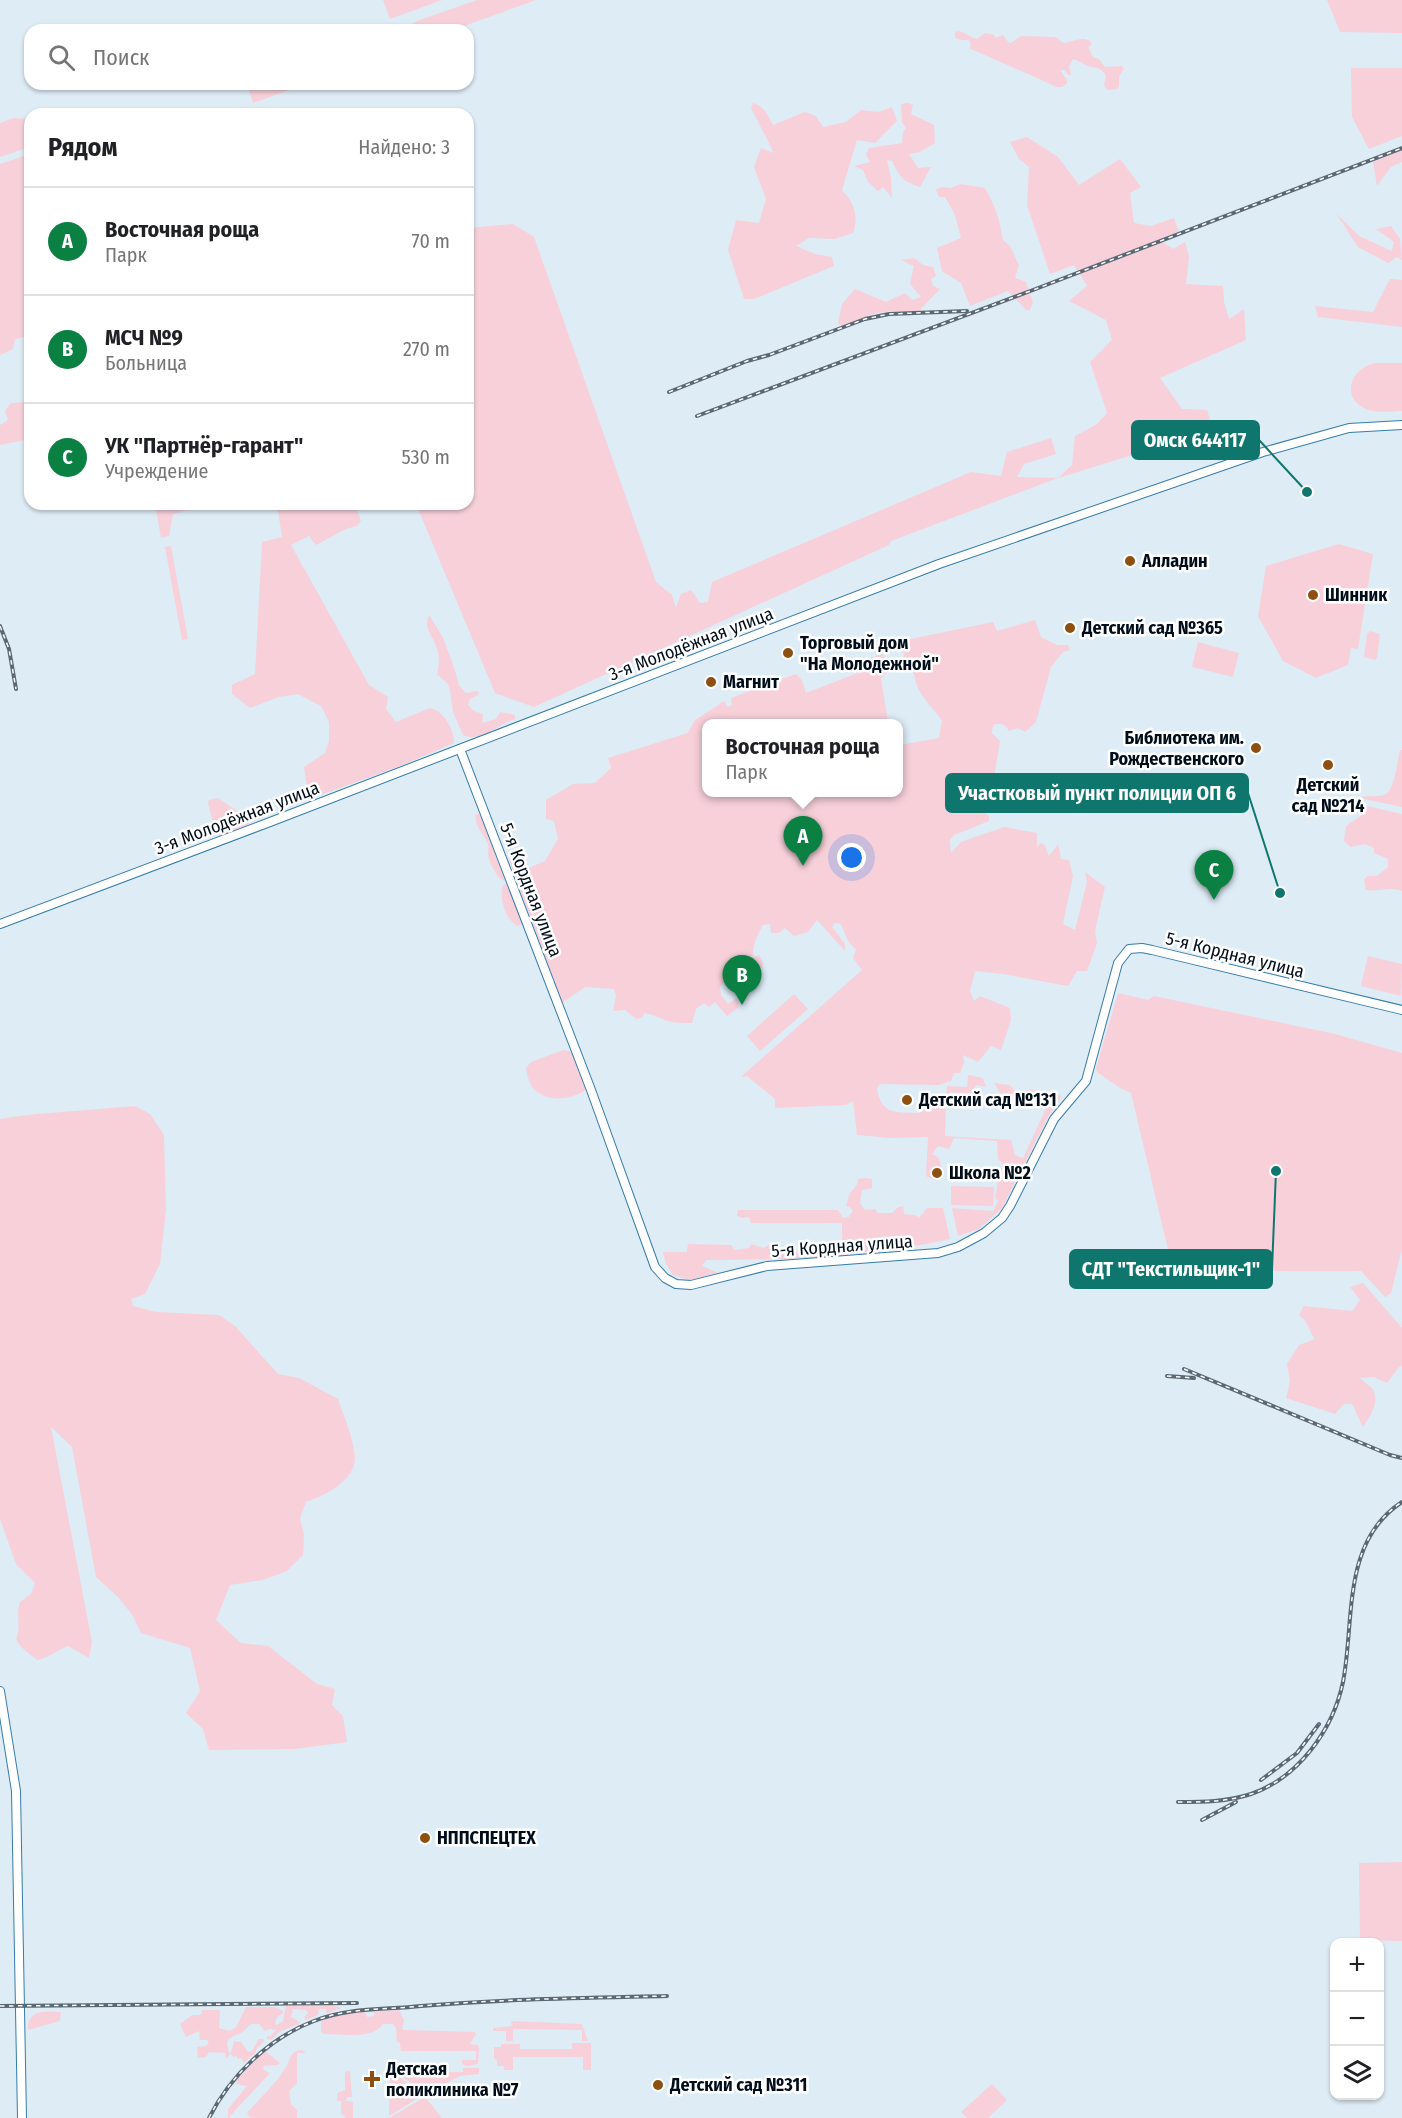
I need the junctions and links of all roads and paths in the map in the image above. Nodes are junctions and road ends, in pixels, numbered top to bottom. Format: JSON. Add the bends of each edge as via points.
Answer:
{"nodes":[{"id":1,"x":1402,"y":425,"type":"edge"},
{"id":2,"x":460,"y":749,"type":"junction"},
{"id":3,"x":0,"y":924,"type":"edge"},
{"id":4,"x":1402,"y":1010,"type":"edge"},
{"id":5,"x":0,"y":1691,"type":"edge"},
{"id":6,"x":22,"y":2118,"type":"edge"}],
"edges":[{"from":1,"to":2,"type":"main road","name":"3-я Молодёжная улица","via":[[1349,428],[1263,452],[929,568]]},
{"from":2,"to":3,"type":"main road","name":"3-я Молодёжная улица"},
{"from":2,"to":4,"type":"main road","name":"5-я Кордная улица","via":[[655,1267],[676,1284],[691,1285],[786,1263],[938,1252],[965,1243],[995,1225],[1010,1206],[1054,1119],[1086,1081],[1118,963],[1130,949],[1142,948]]},
{"from":5,"to":6,"type":"main road","via":[[16,1791]]}]}
